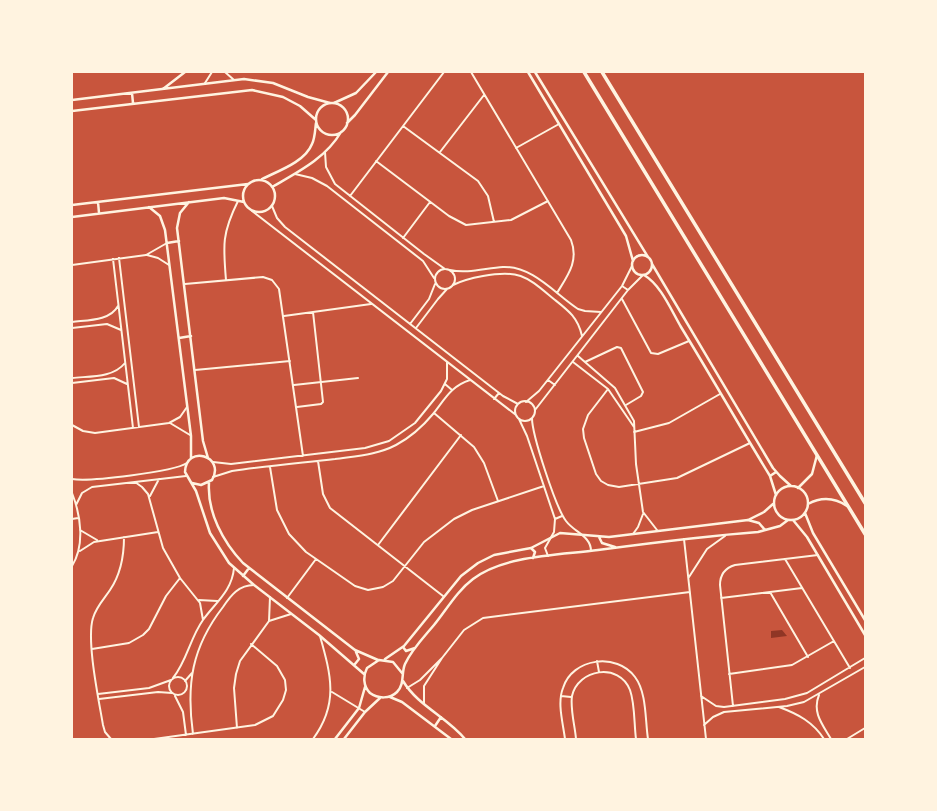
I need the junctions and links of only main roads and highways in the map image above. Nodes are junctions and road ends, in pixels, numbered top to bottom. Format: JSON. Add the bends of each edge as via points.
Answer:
{"nodes":[{"id":1,"x":584,"y":72,"type":"edge"},
{"id":2,"x":602,"y":72,"type":"edge"},
{"id":3,"x":865,"y":503,"type":"edge"},
{"id":4,"x":865,"y":534,"type":"edge"}],
"edges":[{"from":1,"to":4,"type":"highway"},
{"from":2,"to":3,"type":"highway"}]}
